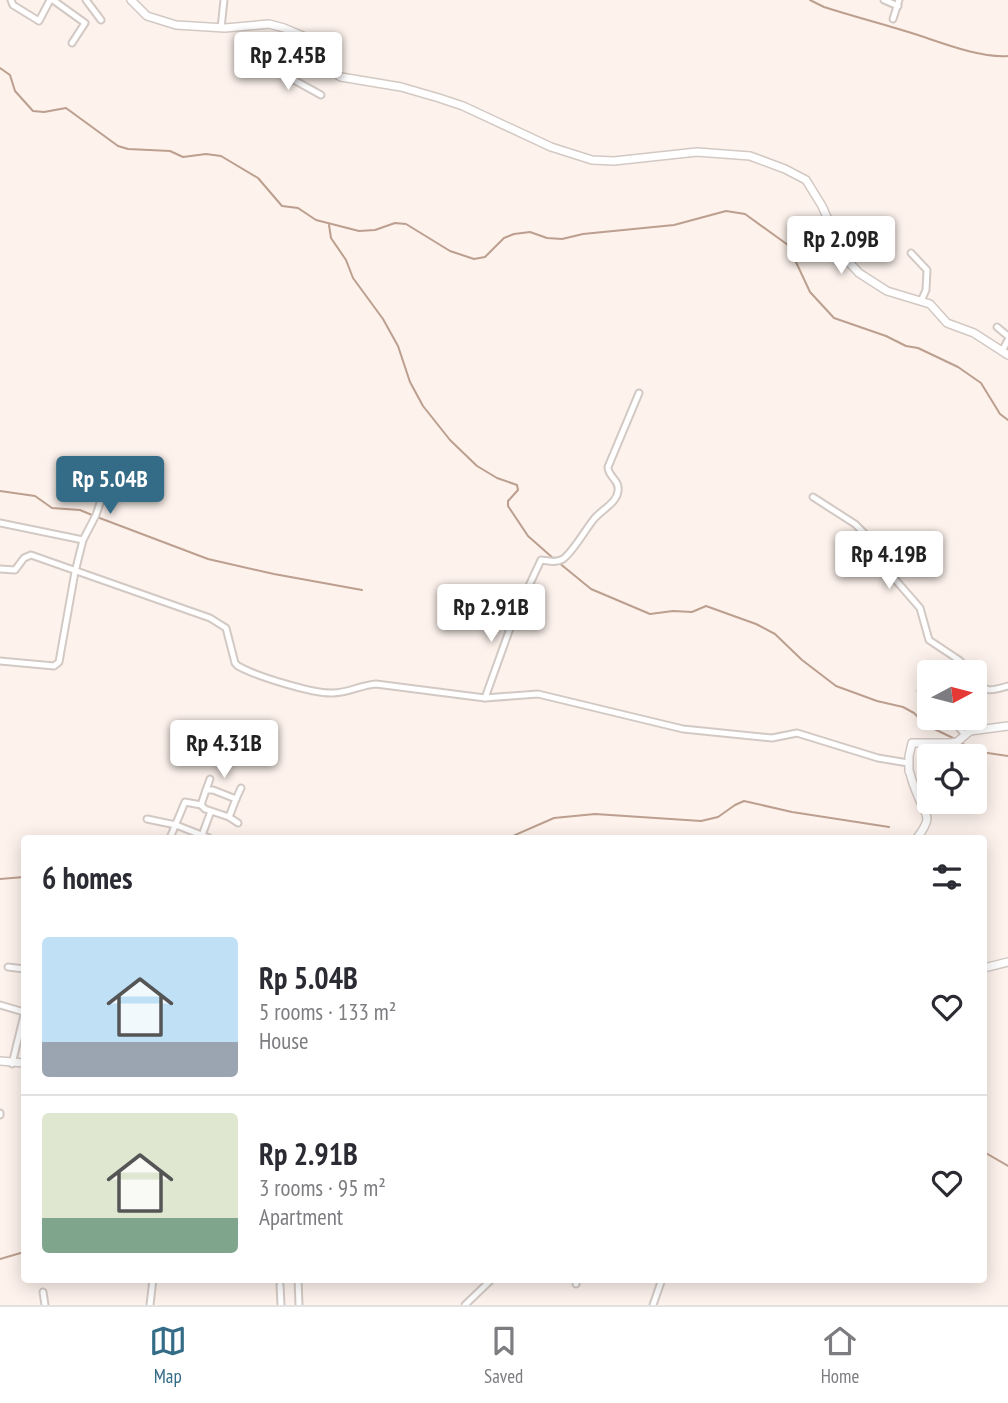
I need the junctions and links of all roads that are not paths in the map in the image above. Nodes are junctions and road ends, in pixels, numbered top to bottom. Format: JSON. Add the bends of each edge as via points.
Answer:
{"nodes":[{"id":1,"x":11,"y":0,"type":"edge"},
{"id":2,"x":51,"y":0,"type":"edge"},
{"id":3,"x":86,"y":0,"type":"edge"},
{"id":4,"x":131,"y":0,"type":"edge"},
{"id":5,"x":224,"y":0,"type":"edge"},
{"id":6,"x":884,"y":0,"type":"edge"},
{"id":7,"x":899,"y":3,"type":"edge"},
{"id":8,"x":893,"y":19,"type":"dead end"},
{"id":9,"x":102,"y":20,"type":"dead end"},
{"id":10,"x":221,"y":28,"type":"junction"},
{"id":11,"x":306,"y":39,"type":"junction"},
{"id":12,"x":72,"y":43,"type":"dead end"},
{"id":13,"x":298,"y":70,"type":"junction"},
{"id":14,"x":311,"y":74,"type":"dead end"},
{"id":15,"x":321,"y":95,"type":"dead end"},
{"id":16,"x":911,"y":253,"type":"dead end"},
{"id":17,"x":921,"y":301,"type":"junction"},
{"id":18,"x":997,"y":327,"type":"dead end"},
{"id":19,"x":1008,"y":338,"type":"edge"},
{"id":20,"x":1005,"y":353,"type":"edge"},
{"id":21,"x":639,"y":393,"type":"dead end"},
{"id":22,"x":75,"y":466,"type":"dead end"},
{"id":23,"x":123,"y":471,"type":"dead end"},
{"id":24,"x":107,"y":479,"type":"junction"},
{"id":25,"x":813,"y":498,"type":"dead end"},
{"id":26,"x":0,"y":523,"type":"edge"},
{"id":27,"x":83,"y":540,"type":"junction"},
{"id":28,"x":0,"y":569,"type":"edge"},
{"id":29,"x":75,"y":572,"type":"junction"},
{"id":30,"x":959,"y":660,"type":"edge"},
{"id":31,"x":0,"y":661,"type":"edge"},
{"id":32,"x":1008,"y":686,"type":"edge"},
{"id":33,"x":987,"y":689,"type":"edge"},
{"id":34,"x":485,"y":698,"type":"junction"},
{"id":35,"x":1008,"y":726,"type":"edge"},
{"id":36,"x":964,"y":730,"type":"edge"},
{"id":37,"x":967,"y":730,"type":"edge"},
{"id":38,"x":967,"y":733,"type":"junction"},
{"id":39,"x":909,"y":769,"type":"junction"},
{"id":40,"x":210,"y":779,"type":"dead end"},
{"id":41,"x":241,"y":788,"type":"dead end"},
{"id":42,"x":206,"y":790,"type":"junction"},
{"id":43,"x":236,"y":799,"type":"junction"},
{"id":44,"x":201,"y":805,"type":"junction"},
{"id":45,"x":211,"y":811,"type":"junction"},
{"id":46,"x":229,"y":817,"type":"junction"},
{"id":47,"x":147,"y":819,"type":"dead end"},
{"id":48,"x":238,"y":823,"type":"dead end"},
{"id":49,"x":176,"y":825,"type":"junction"},
{"id":50,"x":172,"y":835,"type":"edge"},
{"id":51,"x":197,"y":835,"type":"edge"},
{"id":52,"x":202,"y":835,"type":"edge"},
{"id":53,"x":919,"y":835,"type":"edge"},
{"id":54,"x":1008,"y":962,"type":"edge"},
{"id":55,"x":8,"y":967,"type":"dead end"},
{"id":56,"x":987,"y":967,"type":"edge"},
{"id":57,"x":21,"y":969,"type":"edge"},
{"id":58,"x":0,"y":1005,"type":"edge"},
{"id":59,"x":21,"y":1013,"type":"edge"},
{"id":60,"x":21,"y":1026,"type":"edge"},
{"id":61,"x":0,"y":1061,"type":"edge"},
{"id":62,"x":21,"y":1063,"type":"edge"},
{"id":63,"x":12,"y":1064,"type":"junction"},
{"id":64,"x":153,"y":1283,"type":"edge"},
{"id":65,"x":298,"y":1283,"type":"edge"},
{"id":66,"x":488,"y":1283,"type":"edge"},
{"id":67,"x":661,"y":1283,"type":"edge"},
{"id":68,"x":280,"y":1285,"type":"dead end"},
{"id":69,"x":43,"y":1292,"type":"dead end"},
{"id":70,"x":45,"y":1305,"type":"edge"},
{"id":71,"x":150,"y":1305,"type":"edge"},
{"id":72,"x":281,"y":1305,"type":"edge"},
{"id":73,"x":299,"y":1305,"type":"edge"},
{"id":74,"x":465,"y":1305,"type":"edge"},
{"id":75,"x":653,"y":1305,"type":"edge"}],
"edges":[{"from":1,"to":2,"type":"street","via":[[39,21]]},
{"from":2,"to":12,"type":"street","via":[[85,23]]},
{"from":3,"to":9,"type":"street"},
{"from":4,"to":10,"type":"street","via":[[147,16],[162,22]]},
{"from":5,"to":10,"type":"street"},
{"from":6,"to":7,"type":"street"},
{"from":7,"to":8,"type":"street"},
{"from":10,"to":11,"type":"street","via":[[269,24]]},
{"from":11,"to":13,"type":"street"},
{"from":11,"to":17,"type":"street","via":[[326,67],[341,77],[439,98],[573,155],[607,161],[690,152],[744,156],[793,173],[805,179],[814,192],[852,267],[887,291]]},
{"from":13,"to":14,"type":"street"},
{"from":13,"to":15,"type":"street","via":[[294,80]]},
{"from":16,"to":17,"type":"street","via":[[927,270]]},
{"from":17,"to":20,"type":"street","via":[[934,307],[947,323],[974,332]]},
{"from":18,"to":19,"type":"street"},
{"from":19,"to":20,"type":"street"},
{"from":21,"to":34,"type":"street","via":[[608,467],[619,488],[615,500],[594,518],[566,557],[539,563]]},
{"from":22,"to":24,"type":"street"},
{"from":23,"to":24,"type":"street","via":[[114,469]]},
{"from":24,"to":27,"type":"street"},
{"from":25,"to":30,"type":"street","via":[[855,524],[880,549],[886,569],[920,608],[929,640]]},
{"from":26,"to":27,"type":"street"},
{"from":27,"to":29,"type":"street"},
{"from":28,"to":29,"type":"street","via":[[15,570],[29,555]]},
{"from":29,"to":31,"type":"street","via":[[57,665]]},
{"from":29,"to":34,"type":"street","via":[[210,618],[226,628],[238,666],[303,688],[331,693],[376,684]]},
{"from":32,"to":33,"type":"street"},
{"from":34,"to":39,"type":"street","via":[[538,694],[683,729],[772,738],[797,733]]},
{"from":35,"to":38,"type":"street"},
{"from":36,"to":38,"type":"street"},
{"from":37,"to":38,"type":"street"},
{"from":38,"to":39,"type":"street","via":[[957,742],[912,743]]},
{"from":39,"to":53,"type":"street","via":[[928,816]]},
{"from":40,"to":42,"type":"street"},
{"from":41,"to":43,"type":"street"},
{"from":42,"to":43,"type":"street"},
{"from":42,"to":44,"type":"street"},
{"from":43,"to":46,"type":"street"},
{"from":44,"to":45,"type":"street"},
{"from":44,"to":49,"type":"street","via":[[185,802]]},
{"from":45,"to":46,"type":"street"},
{"from":45,"to":52,"type":"street"},
{"from":46,"to":48,"type":"street"},
{"from":47,"to":49,"type":"street"},
{"from":49,"to":50,"type":"street"},
{"from":49,"to":51,"type":"street"},
{"from":54,"to":56,"type":"street"},
{"from":55,"to":57,"type":"street"},
{"from":58,"to":59,"type":"street"},
{"from":60,"to":63,"type":"street"},
{"from":61,"to":63,"type":"street"},
{"from":62,"to":63,"type":"street"},
{"from":64,"to":71,"type":"street"},
{"from":65,"to":73,"type":"street"},
{"from":66,"to":74,"type":"street"},
{"from":67,"to":75,"type":"street"},
{"from":68,"to":72,"type":"street"},
{"from":69,"to":70,"type":"street"}]}
